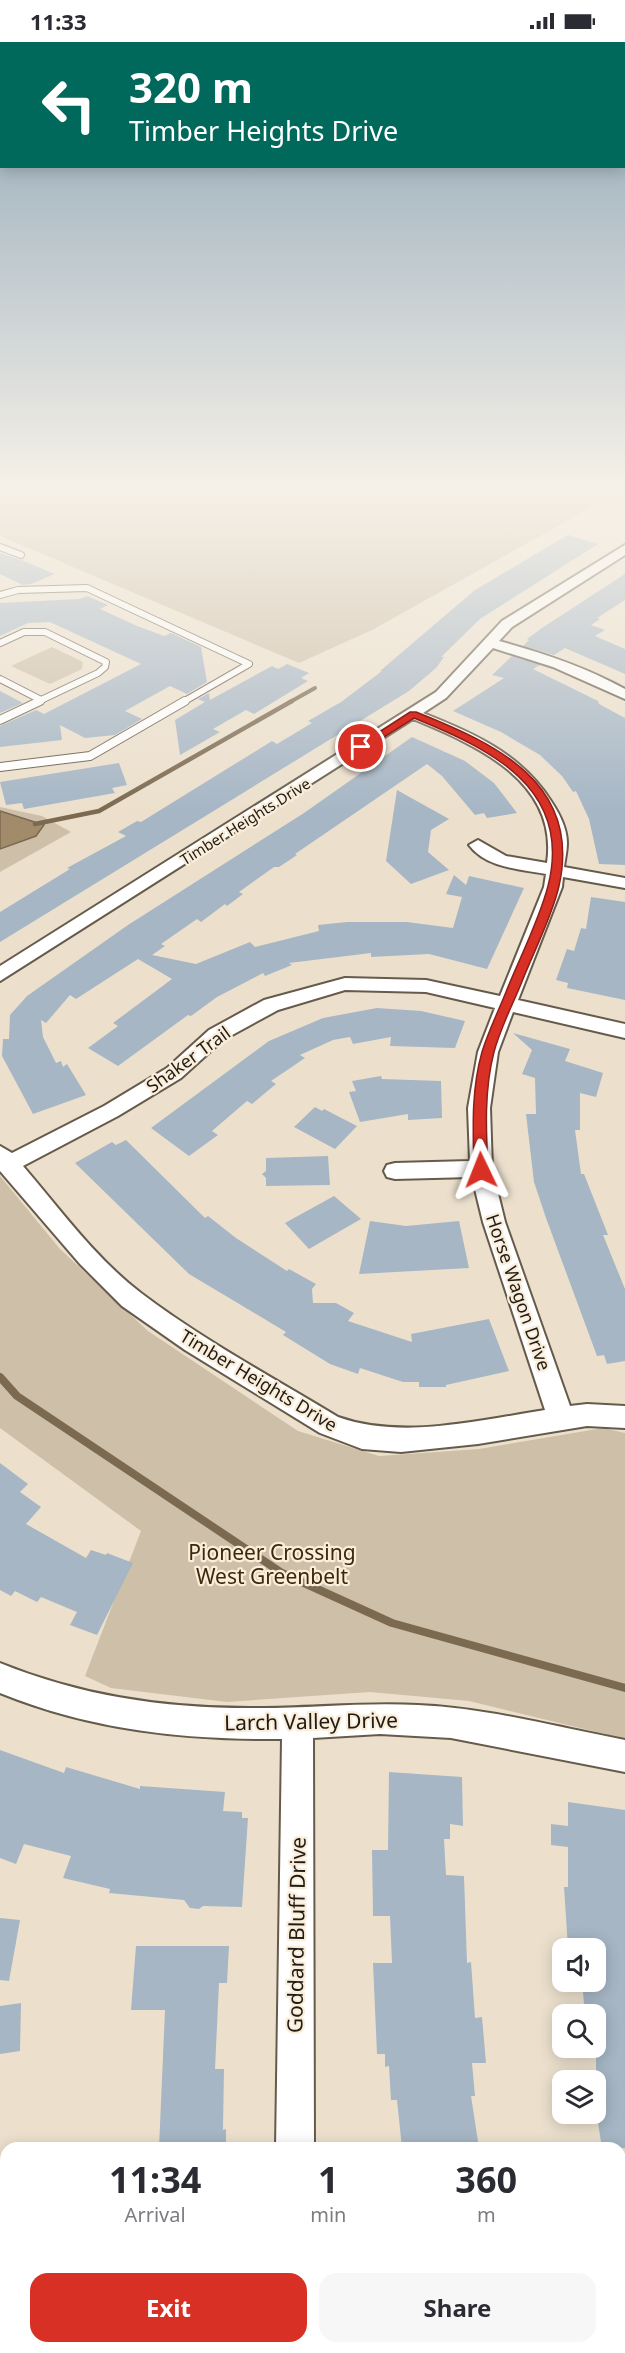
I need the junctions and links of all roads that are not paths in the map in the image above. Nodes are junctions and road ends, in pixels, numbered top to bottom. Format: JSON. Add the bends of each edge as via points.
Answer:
{"nodes":[{"id":1,"x":104,"y":596,"type":"edge"},
{"id":2,"x":551,"y":596,"type":"edge"},
{"id":3,"x":488,"y":642,"type":"junction"},
{"id":4,"x":0,"y":643,"type":"edge"},
{"id":5,"x":0,"y":678,"type":"edge"},
{"id":6,"x":625,"y":695,"type":"edge"},
{"id":7,"x":41,"y":700,"type":"junction"},
{"id":8,"x":413,"y":714,"type":"junction"},
{"id":9,"x":0,"y":720,"type":"edge"},
{"id":10,"x":0,"y":760,"type":"edge"},
{"id":11,"x":4,"y":766,"type":"edge"},
{"id":12,"x":478,"y":845,"type":"dead end"},
{"id":13,"x":556,"y":872,"type":"junction"},
{"id":14,"x":625,"y":883,"type":"edge"},
{"id":15,"x":0,"y":975,"type":"edge"},
{"id":16,"x":506,"y":1005,"type":"junction"},
{"id":17,"x":625,"y":1031,"type":"edge"},
{"id":18,"x":4,"y":1160,"type":"edge"},
{"id":19,"x":481,"y":1170,"type":"junction"},
{"id":20,"x":395,"y":1171,"type":"dead end"},
{"id":21,"x":625,"y":1417,"type":"edge"},
{"id":22,"x":561,"y":1418,"type":"junction"},
{"id":23,"x":0,"y":1678,"type":"edge"},
{"id":24,"x":298,"y":1723,"type":"junction"},
{"id":25,"x":625,"y":1756,"type":"edge"},
{"id":26,"x":295,"y":2142,"type":"edge"}],
"edges":[{"from":1,"to":11,"type":"lane","via":[[249,664],[90,756]]},
{"from":2,"to":3,"type":"street","name":"Timber Heights Drive","via":[[507,624]]},
{"from":3,"to":6,"type":"street","via":[[562,664]]},
{"from":3,"to":8,"type":"street","name":"Timber Heights Drive","via":[[464,674]]},
{"from":4,"to":7,"type":"lane","via":[[24,632],[45,632],[106,662],[98,673]]},
{"from":5,"to":7,"type":"lane"},
{"from":7,"to":9,"type":"lane"},
{"from":8,"to":13,"type":"street","name":"Horse Wagon Drive","via":[[463,734],[498,754],[531,782],[553,817],[559,842]]},
{"from":8,"to":15,"type":"street","name":"Timber Heights Drive"},
{"from":10,"to":11,"type":"lane"},
{"from":12,"to":13,"type":"street","via":[[501,860]]},
{"from":13,"to":14,"type":"street"},
{"from":13,"to":16,"type":"street","name":"Horse Wagon Drive"},
{"from":16,"to":17,"type":"street","name":"Shaker Trail"},
{"from":16,"to":18,"type":"street","name":"Shaker Trail","via":[[426,986],[345,984],[272,1005],[216,1035],[174,1073],[111,1111]]},
{"from":16,"to":19,"type":"street","name":"Horse Wagon Drive","via":[[488,1052],[482,1082]]},
{"from":18,"to":22,"type":"street","name":"Timber Heights Drive","via":[[88,1257],[131,1299],[194,1343],[329,1425],[362,1437],[401,1440]]},
{"from":19,"to":20,"type":"street"},
{"from":19,"to":22,"type":"street","name":"Horse Wagon Drive","via":[[494,1222]]},
{"from":21,"to":22,"type":"street","name":"Timber Heights Drive"},
{"from":23,"to":24,"type":"street","name":"Larch Valley Drive","via":[[27,1691],[138,1719]]},
{"from":24,"to":25,"type":"street","name":"Larch Valley Drive","via":[[393,1719],[440,1722]]},
{"from":24,"to":26,"type":"street","name":"Goddard Bluff Drive"}]}
